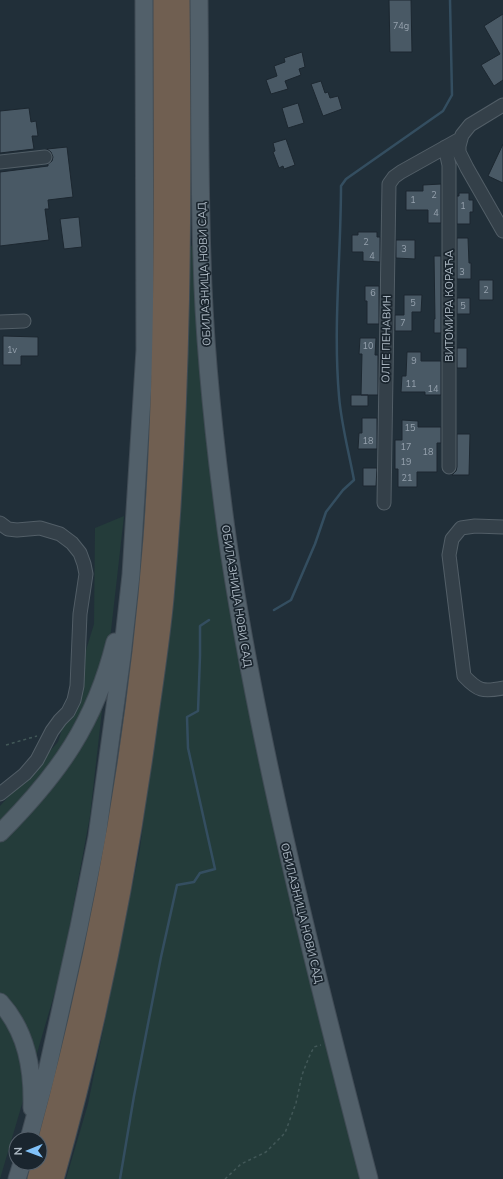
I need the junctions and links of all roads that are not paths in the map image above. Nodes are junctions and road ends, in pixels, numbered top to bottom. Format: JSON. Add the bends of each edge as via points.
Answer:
{"nodes":[{"id":1,"x":144,"y":0,"type":"edge"},
{"id":2,"x":163,"y":0,"type":"edge"},
{"id":3,"x":180,"y":0,"type":"edge"},
{"id":4,"x":199,"y":0,"type":"edge"},
{"id":5,"x":503,"y":105,"type":"edge"},
{"id":6,"x":460,"y":139,"type":"junction"},
{"id":7,"x":445,"y":146,"type":"junction"},
{"id":8,"x":45,"y":157,"type":"dead end"},
{"id":9,"x":0,"y":162,"type":"edge"},
{"id":10,"x":503,"y":231,"type":"edge"},
{"id":11,"x":24,"y":321,"type":"dead end"},
{"id":12,"x":0,"y":322,"type":"edge"},
{"id":13,"x":449,"y":467,"type":"dead end"},
{"id":14,"x":384,"y":503,"type":"dead end"},
{"id":15,"x":0,"y":523,"type":"edge"},
{"id":16,"x":503,"y":527,"type":"edge"},
{"id":17,"x":131,"y":575,"type":"junction"},
{"id":18,"x":503,"y":688,"type":"edge"},
{"id":19,"x":0,"y":794,"type":"edge"},
{"id":20,"x":0,"y":833,"type":"edge"},
{"id":21,"x":0,"y":1002,"type":"edge"},
{"id":22,"x":30,"y":1131,"type":"edge"},
{"id":23,"x":31,"y":1131,"type":"edge"},
{"id":24,"x":37,"y":1179,"type":"edge"},
{"id":25,"x":54,"y":1179,"type":"edge"},
{"id":26,"x":370,"y":1179,"type":"edge"}],
"edges":[{"from":1,"to":17,"type":"main road","via":[[145,350]]},
{"from":2,"to":24,"type":"highway","via":[[164,259],[161,388],[146,610],[109,873],[58,1105]]},
{"from":3,"to":25,"type":"highway","via":[[179,350],[163,606],[125,875],[72,1116]]},
{"from":4,"to":26,"type":"main road","name":"ОБИЛАЗНИЦА НОВИ САД","via":[[202,260],[206,346],[230,557],[279,816]]},
{"from":5,"to":6,"type":"street","via":[[470,125]]},
{"from":6,"to":7,"type":"street"},
{"from":6,"to":10,"type":"street","via":[[462,160]]},
{"from":7,"to":13,"type":"street","name":"ВИТОМИРА КОРАЋА","via":[[449,165]]},
{"from":7,"to":14,"type":"street","name":"ОЛГЕ ПЕНАВИН","via":[[401,172],[388,184]]},
{"from":8,"to":9,"type":"street"},
{"from":11,"to":12,"type":"street"},
{"from":15,"to":19,"type":"street","via":[[8,529],[40,528],[60,534],[80,553],[86,574],[80,614],[77,686],[74,700],[68,712],[52,731],[35,763]]},
{"from":16,"to":18,"type":"street","via":[[460,528],[452,539],[449,555],[464,676],[474,687],[490,690]]},
{"from":17,"to":20,"type":"main road","via":[[110,661],[85,724],[52,775]]},
{"from":17,"to":23,"type":"main road","via":[[97,837],[79,927]]},
{"from":21,"to":22,"type":"main road","via":[[22,1035],[28,1056],[32,1106]]}]}
